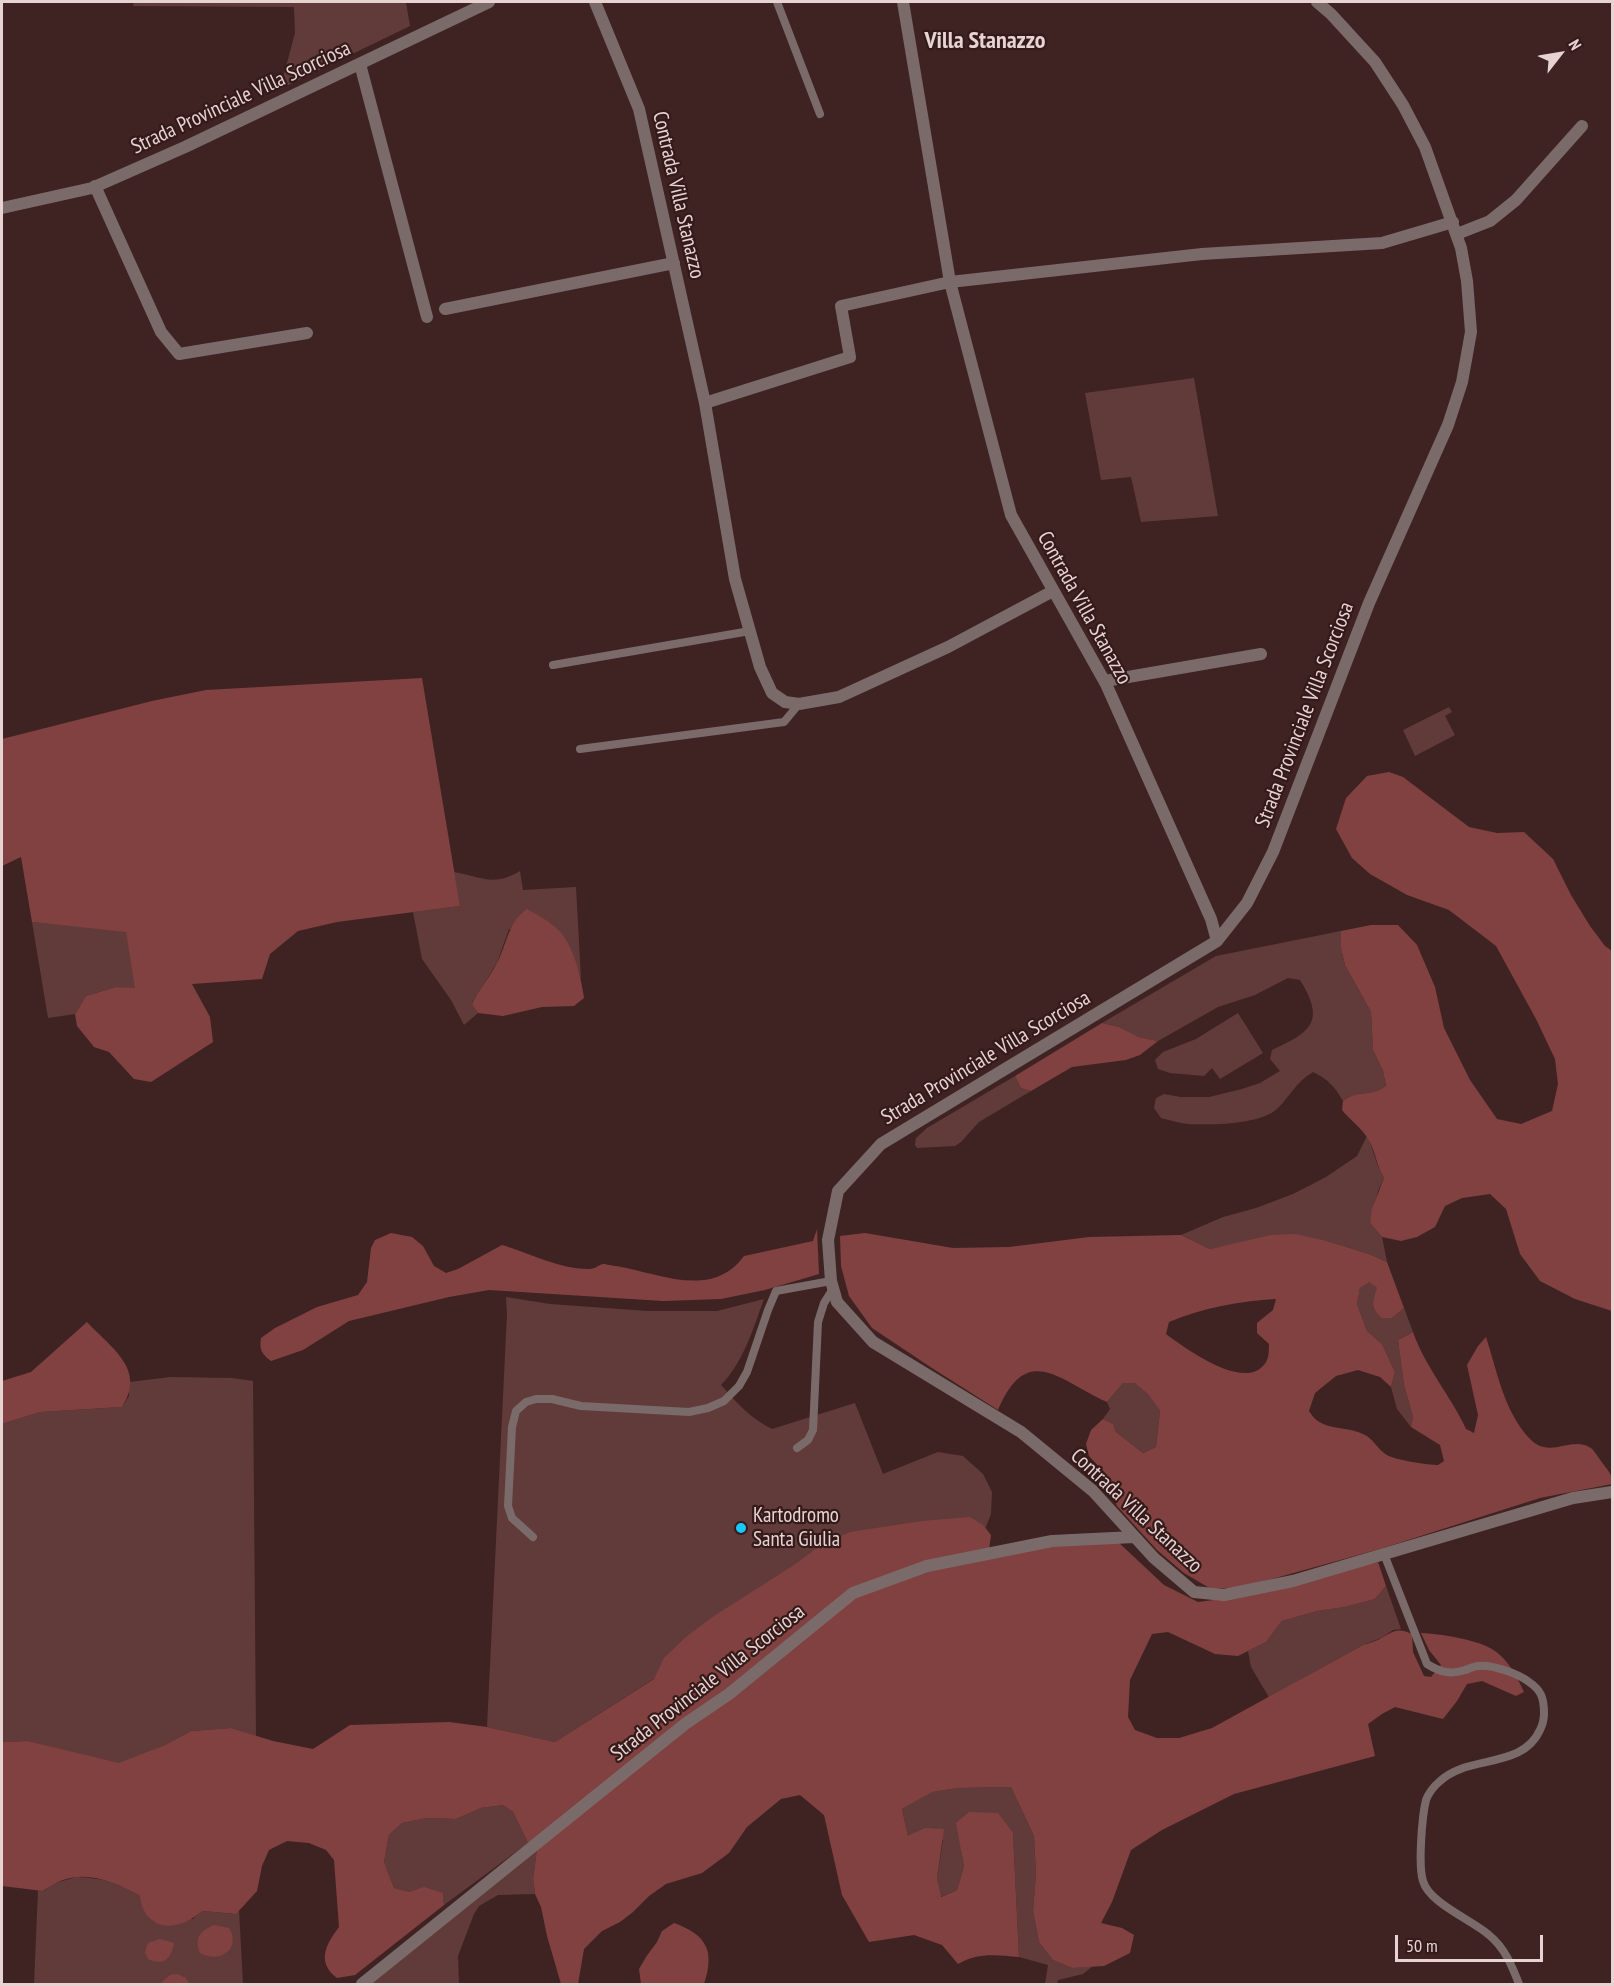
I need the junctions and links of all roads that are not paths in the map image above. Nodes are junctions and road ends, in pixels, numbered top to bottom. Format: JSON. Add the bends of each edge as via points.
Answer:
{"nodes":[{"id":1,"x":489,"y":2,"type":"edge"},
{"id":2,"x":595,"y":2,"type":"edge"},
{"id":3,"x":777,"y":2,"type":"edge"},
{"id":4,"x":903,"y":2,"type":"edge"},
{"id":5,"x":1317,"y":2,"type":"edge"},
{"id":6,"x":360,"y":64,"type":"junction"},
{"id":7,"x":820,"y":114,"type":"dead end"},
{"id":8,"x":1582,"y":126,"type":"dead end"},
{"id":9,"x":95,"y":186,"type":"junction"},
{"id":10,"x":2,"y":208,"type":"edge"},
{"id":11,"x":1455,"y":228,"type":"junction"},
{"id":12,"x":674,"y":262,"type":"junction"},
{"id":13,"x":950,"y":282,"type":"junction"},
{"id":14,"x":445,"y":309,"type":"dead end"},
{"id":15,"x":427,"y":317,"type":"dead end"},
{"id":16,"x":307,"y":333,"type":"dead end"},
{"id":17,"x":705,"y":403,"type":"junction"},
{"id":18,"x":1053,"y":591,"type":"junction"},
{"id":19,"x":750,"y":631,"type":"junction"},
{"id":20,"x":1261,"y":654,"type":"dead end"},
{"id":21,"x":553,"y":665,"type":"dead end"},
{"id":22,"x":1105,"y":681,"type":"junction"},
{"id":23,"x":799,"y":704,"type":"junction"},
{"id":24,"x":580,"y":749,"type":"dead end"},
{"id":25,"x":1217,"y":941,"type":"junction"},
{"id":26,"x":832,"y":1285,"type":"junction"},
{"id":27,"x":797,"y":1448,"type":"dead end"},
{"id":28,"x":1612,"y":1492,"type":"edge"},
{"id":29,"x":533,"y":1537,"type":"dead end"},
{"id":30,"x":1134,"y":1538,"type":"junction"},
{"id":31,"x":1384,"y":1554,"type":"junction"},
{"id":32,"x":362,"y":1984,"type":"edge"},
{"id":33,"x":1520,"y":1984,"type":"edge"}],
"edges":[{"from":1,"to":6,"type":"street","name":"Strada Provinciale Villa Scorciosa"},
{"from":2,"to":12,"type":"street","name":"Contrada Villa Stanazzo","via":[[639,109]]},
{"from":3,"to":7,"type":"lane"},
{"from":4,"to":13,"type":"street","name":"Contrada Villa Stanazzo"},
{"from":5,"to":11,"type":"street","name":"Strada Provinciale Villa Scorciosa","via":[[1375,62],[1403,105],[1425,147]]},
{"from":6,"to":9,"type":"street","name":"Strada Provinciale Villa Scorciosa"},
{"from":6,"to":15,"type":"street"},
{"from":8,"to":11,"type":"street","via":[[1516,200],[1490,221]]},
{"from":9,"to":10,"type":"street","name":"Strada Provinciale Villa Scorciosa"},
{"from":9,"to":16,"type":"street","via":[[161,332],[179,354]]},
{"from":11,"to":13,"type":"street","via":[[1382,243],[1202,254]]},
{"from":11,"to":25,"type":"street","name":"Strada Provinciale Villa Scorciosa","via":[[1467,281],[1471,332],[1462,382],[1448,425],[1369,603],[1273,852],[1247,903]]},
{"from":12,"to":14,"type":"street"},
{"from":12,"to":17,"type":"street","name":"Contrada Villa Stanazzo"},
{"from":13,"to":17,"type":"street","via":[[842,306],[850,357]]},
{"from":13,"to":18,"type":"street","name":"Contrada Villa Stanazzo","via":[[1011,515]]},
{"from":17,"to":19,"type":"street","name":"Contrada Villa Stanazzo","via":[[735,579]]},
{"from":18,"to":22,"type":"street","name":"Contrada Villa Stanazzo"},
{"from":18,"to":23,"type":"street","via":[[948,647],[839,697]]},
{"from":19,"to":21,"type":"lane"},
{"from":19,"to":23,"type":"street","name":"Contrada Villa Stanazzo","via":[[772,693],[785,702]]},
{"from":20,"to":22,"type":"street"},
{"from":22,"to":25,"type":"street","name":"Contrada Villa Stanazzo","via":[[1211,919]]},
{"from":23,"to":24,"type":"lane","via":[[784,722]]},
{"from":25,"to":26,"type":"street","name":"Strada Provinciale Villa Scorciosa","via":[[881,1144],[838,1191],[828,1240]]},
{"from":26,"to":27,"type":"lane","via":[[818,1323],[813,1430]]},
{"from":26,"to":29,"type":"lane","via":[[776,1291],[740,1386],[724,1401],[708,1408],[689,1412],[592,1407],[536,1399],[516,1411],[508,1506],[512,1518]]},
{"from":26,"to":30,"type":"street","name":"Contrada Villa Stanazzo","via":[[837,1302],[873,1342],[1021,1432],[1093,1491]]},
{"from":28,"to":31,"type":"street","name":"Contrada Villa Stanazzo","via":[[1574,1498]]},
{"from":30,"to":31,"type":"street","name":"Contrada Villa Stanazzo","via":[[1194,1592],[1224,1595],[1293,1581]]},
{"from":30,"to":32,"type":"street","name":"Strada Provinciale Villa Scorciosa","via":[[1052,1541],[927,1566],[853,1593]]},
{"from":31,"to":33,"type":"lane","via":[[1427,1664],[1440,1672],[1456,1673],[1478,1665],[1502,1669],[1528,1680],[1540,1691],[1544,1702],[1544,1720],[1537,1737],[1524,1750],[1508,1758],[1451,1772],[1437,1782],[1426,1798],[1420,1861],[1423,1884],[1435,1898],[1490,1935],[1509,1959]]}]}
